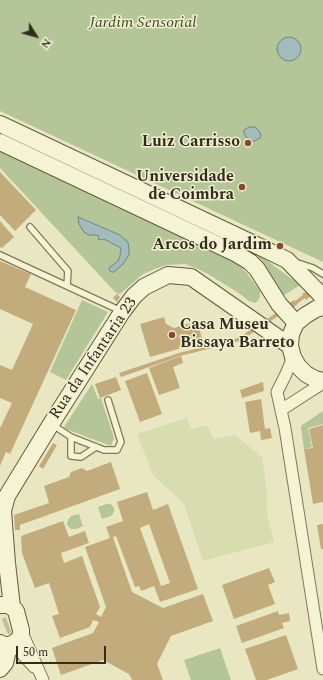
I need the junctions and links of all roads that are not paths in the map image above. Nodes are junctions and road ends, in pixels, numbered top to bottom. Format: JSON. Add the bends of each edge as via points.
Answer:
{"nodes":[{"id":1,"x":0,"y":124,"type":"edge"},
{"id":2,"x":0,"y":142,"type":"edge"},
{"id":3,"x":86,"y":164,"type":"junction"},
{"id":4,"x":79,"y":179,"type":"junction"},
{"id":5,"x":30,"y":227,"type":"dead end"},
{"id":6,"x":0,"y":254,"type":"edge"},
{"id":7,"x":287,"y":260,"type":"junction"},
{"id":8,"x":323,"y":274,"type":"edge"},
{"id":9,"x":67,"y":286,"type":"junction"},
{"id":10,"x":323,"y":299,"type":"edge"},
{"id":11,"x":323,"y":307,"type":"edge"},
{"id":12,"x":122,"y":312,"type":"junction"},
{"id":13,"x":296,"y":324,"type":"junction"},
{"id":14,"x":292,"y":352,"type":"junction"},
{"id":15,"x":323,"y":382,"type":"edge"},
{"id":16,"x":108,"y":400,"type":"dead end"},
{"id":17,"x":281,"y":410,"type":"junction"},
{"id":18,"x":51,"y":424,"type":"junction"},
{"id":19,"x":71,"y":437,"type":"junction"},
{"id":20,"x":96,"y":447,"type":"junction"},
{"id":21,"x":3,"y":495,"type":"edge"},
{"id":22,"x":7,"y":563,"type":"junction"},
{"id":23,"x":0,"y":592,"type":"edge"},
{"id":24,"x":6,"y":606,"type":"edge"},
{"id":25,"x":21,"y":630,"type":"junction"},
{"id":26,"x":7,"y":644,"type":"edge"},
{"id":27,"x":0,"y":668,"type":"edge"},
{"id":28,"x":323,"y":669,"type":"edge"},
{"id":29,"x":42,"y":676,"type":"edge"}],
"edges":[{"from":1,"to":3,"type":"main road"},
{"from":2,"to":4,"type":"main road"},
{"from":3,"to":4,"type":"main road"},
{"from":3,"to":7,"type":"main road"},
{"from":4,"to":13,"type":"main road","via":[[250,262]]},
{"from":5,"to":9,"type":"lane","via":[[68,271]]},
{"from":6,"to":9,"type":"lane"},
{"from":7,"to":8,"type":"lane"},
{"from":7,"to":10,"type":"main road"},
{"from":9,"to":12,"type":"lane"},
{"from":11,"to":13,"type":"main road","via":[[306,315]]},
{"from":12,"to":14,"type":"main road","name":"Rua da Infantaria 23","via":[[144,287],[168,275],[191,277]]},
{"from":12,"to":18,"type":"main road","name":"Rua da Infantaria 23"},
{"from":13,"to":14,"type":"main road","via":[[291,334]]},
{"from":14,"to":15,"type":"main road","name":"Rua da Infantaria 23","via":[[298,366],[306,374]]},
{"from":14,"to":17,"type":"street","via":[[286,374],[277,392]]},
{"from":15,"to":17,"type":"street"},
{"from":16,"to":20,"type":"lane","via":[[121,442],[117,450]]},
{"from":17,"to":28,"type":"street"},
{"from":18,"to":19,"type":"lane"},
{"from":18,"to":21,"type":"main road","name":"Rua da Infantaria 23"},
{"from":19,"to":20,"type":"lane"},
{"from":19,"to":20,"type":"lane","via":[[70,456],[81,457]]},
{"from":21,"to":22,"type":"main road"},
{"from":22,"to":23,"type":"main road"},
{"from":22,"to":24,"type":"main road"},
{"from":24,"to":25,"type":"main road","via":[[16,612]]},
{"from":25,"to":26,"type":"main road","via":[[18,640]]},
{"from":25,"to":29,"type":"street"},
{"from":26,"to":27,"type":"main road","via":[[5,663]]},
{"from":26,"to":29,"type":"street"}]}
